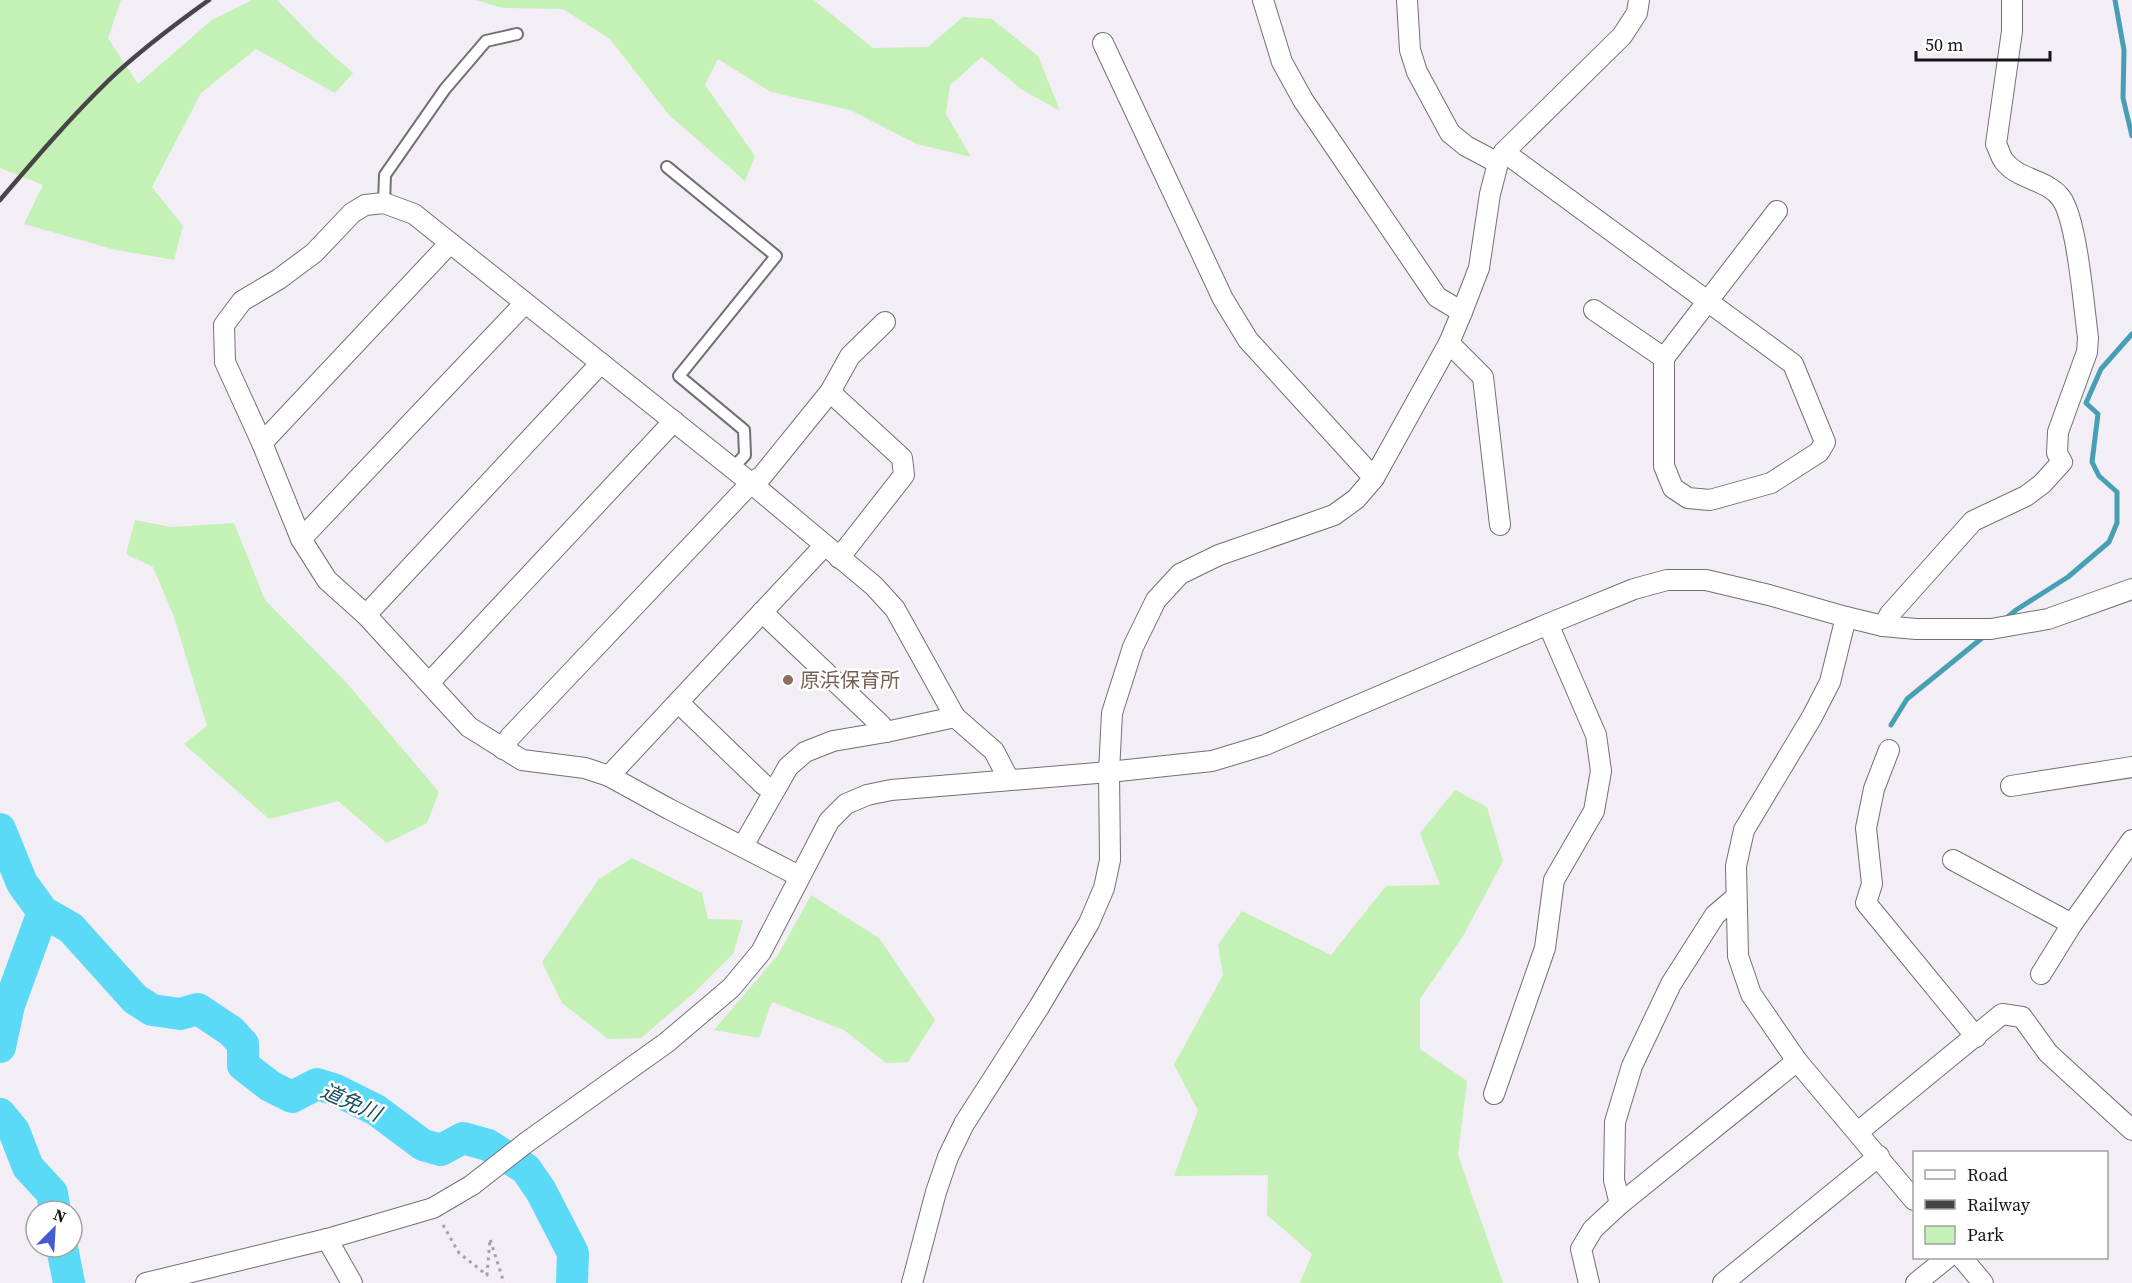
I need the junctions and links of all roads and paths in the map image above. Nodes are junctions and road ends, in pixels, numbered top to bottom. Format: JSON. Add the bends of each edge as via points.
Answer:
{"nodes":[{"id":1,"x":1263,"y":0,"type":"edge"},
{"id":2,"x":1407,"y":0,"type":"edge"},
{"id":3,"x":1639,"y":0,"type":"edge"},
{"id":4,"x":2012,"y":0,"type":"edge"},
{"id":5,"x":517,"y":34,"type":"dead end"},
{"id":6,"x":1103,"y":43,"type":"dead end"},
{"id":7,"x":1501,"y":157,"type":"junction"},
{"id":8,"x":667,"y":167,"type":"dead end"},
{"id":9,"x":384,"y":203,"type":"junction"},
{"id":10,"x":1778,"y":212,"type":"dead end"},
{"id":11,"x":450,"y":243,"type":"junction"},
{"id":12,"x":1708,"y":302,"type":"junction"},
{"id":13,"x":525,"y":303,"type":"junction"},
{"id":14,"x":1594,"y":310,"type":"dead end"},
{"id":15,"x":1462,"y":312,"type":"junction"},
{"id":16,"x":885,"y":322,"type":"dead end"},
{"id":17,"x":1449,"y":343,"type":"junction"},
{"id":18,"x":1664,"y":358,"type":"junction"},
{"id":19,"x":601,"y":363,"type":"junction"},
{"id":20,"x":830,"y":392,"type":"junction"},
{"id":21,"x":674,"y":421,"type":"junction"},
{"id":22,"x":262,"y":442,"type":"junction"},
{"id":23,"x":733,"y":468,"type":"junction"},
{"id":24,"x":1374,"y":478,"type":"junction"},
{"id":25,"x":751,"y":483,"type":"junction"},
{"id":26,"x":1500,"y":525,"type":"dead end"},
{"id":27,"x":301,"y":539,"type":"junction"},
{"id":28,"x":832,"y":552,"type":"junction"},
{"id":29,"x":2132,"y":589,"type":"edge"},
{"id":30,"x":762,"y":612,"type":"junction"},
{"id":31,"x":366,"y":615,"type":"junction"},
{"id":32,"x":1846,"y":618,"type":"junction"},
{"id":33,"x":1548,"y":624,"type":"junction"},
{"id":34,"x":1883,"y":626,"type":"junction"},
{"id":35,"x":429,"y":682,"type":"junction"},
{"id":36,"x":678,"y":702,"type":"junction"},
{"id":37,"x":955,"y":717,"type":"junction"},
{"id":38,"x":886,"y":732,"type":"junction"},
{"id":39,"x":503,"y":749,"type":"junction"},
{"id":40,"x":1889,"y":750,"type":"dead end"},
{"id":41,"x":2132,"y":768,"type":"edge"},
{"id":42,"x":1109,"y":772,"type":"junction"},
{"id":43,"x":609,"y":776,"type":"junction"},
{"id":44,"x":1009,"y":780,"type":"junction"},
{"id":45,"x":2011,"y":786,"type":"dead end"},
{"id":46,"x":775,"y":790,"type":"junction"},
{"id":47,"x":2132,"y":840,"type":"edge"},
{"id":48,"x":743,"y":846,"type":"junction"},
{"id":49,"x":1953,"y":860,"type":"dead end"},
{"id":50,"x":799,"y":876,"type":"junction"},
{"id":51,"x":1735,"y":898,"type":"junction"},
{"id":52,"x":2072,"y":924,"type":"junction"},
{"id":53,"x":2041,"y":974,"type":"dead end"},
{"id":54,"x":1976,"y":1037,"type":"junction"},
{"id":55,"x":1797,"y":1061,"type":"junction"},
{"id":56,"x":1494,"y":1094,"type":"dead end"},
{"id":57,"x":2132,"y":1130,"type":"edge"},
{"id":58,"x":1858,"y":1132,"type":"junction"},
{"id":59,"x":1879,"y":1156,"type":"junction"},
{"id":60,"x":1913,"y":1199,"type":"edge"},
{"id":61,"x":1620,"y":1204,"type":"junction"},
{"id":62,"x":433,"y":1208,"type":"junction"},
{"id":63,"x":327,"y":1239,"type":"junction"},
{"id":64,"x":1945,"y":1259,"type":"edge"},
{"id":65,"x":1964,"y":1259,"type":"edge"},
{"id":66,"x":185,"y":1279,"type":"edge"},
{"id":67,"x":146,"y":1283,"type":"edge"},
{"id":68,"x":352,"y":1283,"type":"edge"},
{"id":69,"x":504,"y":1283,"type":"edge"},
{"id":70,"x":912,"y":1283,"type":"edge"},
{"id":71,"x":1589,"y":1283,"type":"edge"},
{"id":72,"x":1723,"y":1283,"type":"edge"},
{"id":73,"x":1916,"y":1283,"type":"edge"},
{"id":74,"x":1983,"y":1283,"type":"edge"}],
"edges":[{"from":1,"to":15,"type":"street","via":[[1282,62],[1303,100],[1437,297]]},
{"from":2,"to":7,"type":"street","via":[[1410,50],[1417,72],[1450,133],[1466,146]]},
{"from":3,"to":7,"type":"street","via":[[1637,14],[1622,36]]},
{"from":4,"to":34,"type":"street","via":[[2012,31],[1996,144],[2004,162],[2019,174],[2048,186],[2061,198],[2071,217],[2087,352],[2058,432],[2056,453],[2062,462],[2026,496],[1973,521]]},
{"from":5,"to":9,"type":"lane","via":[[486,41],[445,89],[385,175]]},
{"from":6,"to":24,"type":"street","via":[[1223,299],[1248,340]]},
{"from":7,"to":12,"type":"street"},
{"from":7,"to":15,"type":"street","via":[[1490,194],[1479,268]]},
{"from":8,"to":23,"type":"lane","via":[[776,256],[680,376],[744,430],[745,455]]},
{"from":9,"to":11,"type":"street","via":[[414,214]]},
{"from":9,"to":22,"type":"street","via":[[365,205],[352,213],[314,253],[242,301],[224,325],[225,362]]},
{"from":10,"to":12,"type":"street"},
{"from":11,"to":13,"type":"street"},
{"from":11,"to":22,"type":"street"},
{"from":12,"to":18,"type":"street"},
{"from":12,"to":18,"type":"street","via":[[1793,364],[1825,442],[1819,452],[1771,483],[1710,500],[1688,498],[1673,488],[1664,466]]},
{"from":13,"to":19,"type":"street"},
{"from":13,"to":27,"type":"street"},
{"from":14,"to":18,"type":"street"},
{"from":15,"to":17,"type":"street"},
{"from":16,"to":20,"type":"street","via":[[850,356]]},
{"from":17,"to":24,"type":"street"},
{"from":17,"to":26,"type":"street","via":[[1484,377]]},
{"from":19,"to":21,"type":"street"},
{"from":19,"to":31,"type":"street"},
{"from":20,"to":25,"type":"street","via":[[762,476]]},
{"from":20,"to":28,"type":"street","via":[[902,458],[904,475]]},
{"from":21,"to":23,"type":"street"},
{"from":21,"to":35,"type":"street"},
{"from":22,"to":27,"type":"street"},
{"from":23,"to":25,"type":"street"},
{"from":24,"to":42,"type":"street","via":[[1356,499],[1334,515],[1219,555],[1180,574],[1156,600],[1133,647],[1112,713]]},
{"from":25,"to":28,"type":"street"},
{"from":25,"to":39,"type":"street"},
{"from":27,"to":31,"type":"street","via":[[327,580]]},
{"from":28,"to":30,"type":"street"},
{"from":28,"to":37,"type":"street","via":[[895,609]]},
{"from":29,"to":34,"type":"street","via":[[2048,618],[1991,629]]},
{"from":30,"to":36,"type":"street"},
{"from":30,"to":38,"type":"street"},
{"from":31,"to":35,"type":"street"},
{"from":32,"to":33,"type":"street","via":[[1706,580],[1668,580],[1634,589]]},
{"from":32,"to":34,"type":"street"},
{"from":32,"to":51,"type":"street","via":[[1830,682],[1744,830],[1736,866]]},
{"from":33,"to":42,"type":"street","via":[[1265,745],[1212,761]]},
{"from":33,"to":56,"type":"street","via":[[1596,735],[1601,771],[1594,811],[1554,880],[1545,948]]},
{"from":35,"to":39,"type":"street","via":[[469,727]]},
{"from":36,"to":43,"type":"street"},
{"from":36,"to":46,"type":"street","via":[[764,785]]},
{"from":37,"to":38,"type":"street"},
{"from":37,"to":44,"type":"street","via":[[994,751]]},
{"from":38,"to":46,"type":"street","via":[[833,741],[804,752],[788,767]]},
{"from":39,"to":43,"type":"street","via":[[522,760],[585,768]]},
{"from":40,"to":54,"type":"street","via":[[1874,789],[1866,828],[1872,884],[1866,903]]},
{"from":41,"to":45,"type":"street"},
{"from":42,"to":44,"type":"street"},
{"from":42,"to":70,"type":"street","via":[[1110,860],[1104,888],[1089,923],[964,1124],[936,1192]]},
{"from":43,"to":48,"type":"street"},
{"from":44,"to":50,"type":"street","via":[[891,790],[846,804],[829,821]]},
{"from":46,"to":48,"type":"street"},
{"from":47,"to":52,"type":"street"},
{"from":48,"to":50,"type":"street"},
{"from":49,"to":52,"type":"street"},
{"from":50,"to":62,"type":"street","via":[[760,952],[731,988],[666,1043],[472,1185]]},
{"from":51,"to":55,"type":"street","via":[[1738,956],[1751,994]]},
{"from":51,"to":61,"type":"street","via":[[1715,915],[1677,974],[1632,1066],[1615,1122],[1614,1180]]},
{"from":52,"to":53,"type":"street"},
{"from":54,"to":57,"type":"street","via":[[2002,1014],[2022,1017],[2048,1053]]},
{"from":54,"to":58,"type":"street"},
{"from":55,"to":58,"type":"street"},
{"from":55,"to":61,"type":"street"},
{"from":58,"to":59,"type":"street"},
{"from":59,"to":60,"type":"street"},
{"from":59,"to":72,"type":"street"},
{"from":61,"to":71,"type":"street","via":[[1593,1229],[1581,1249]]},
{"from":62,"to":63,"type":"street"},
{"from":62,"to":69,"type":"path","via":[[459,1253],[487,1275],[490,1239]]},
{"from":63,"to":66,"type":"street"},
{"from":63,"to":68,"type":"street"},
{"from":64,"to":73,"type":"street"},
{"from":65,"to":74,"type":"street"},
{"from":66,"to":67,"type":"street"}]}
